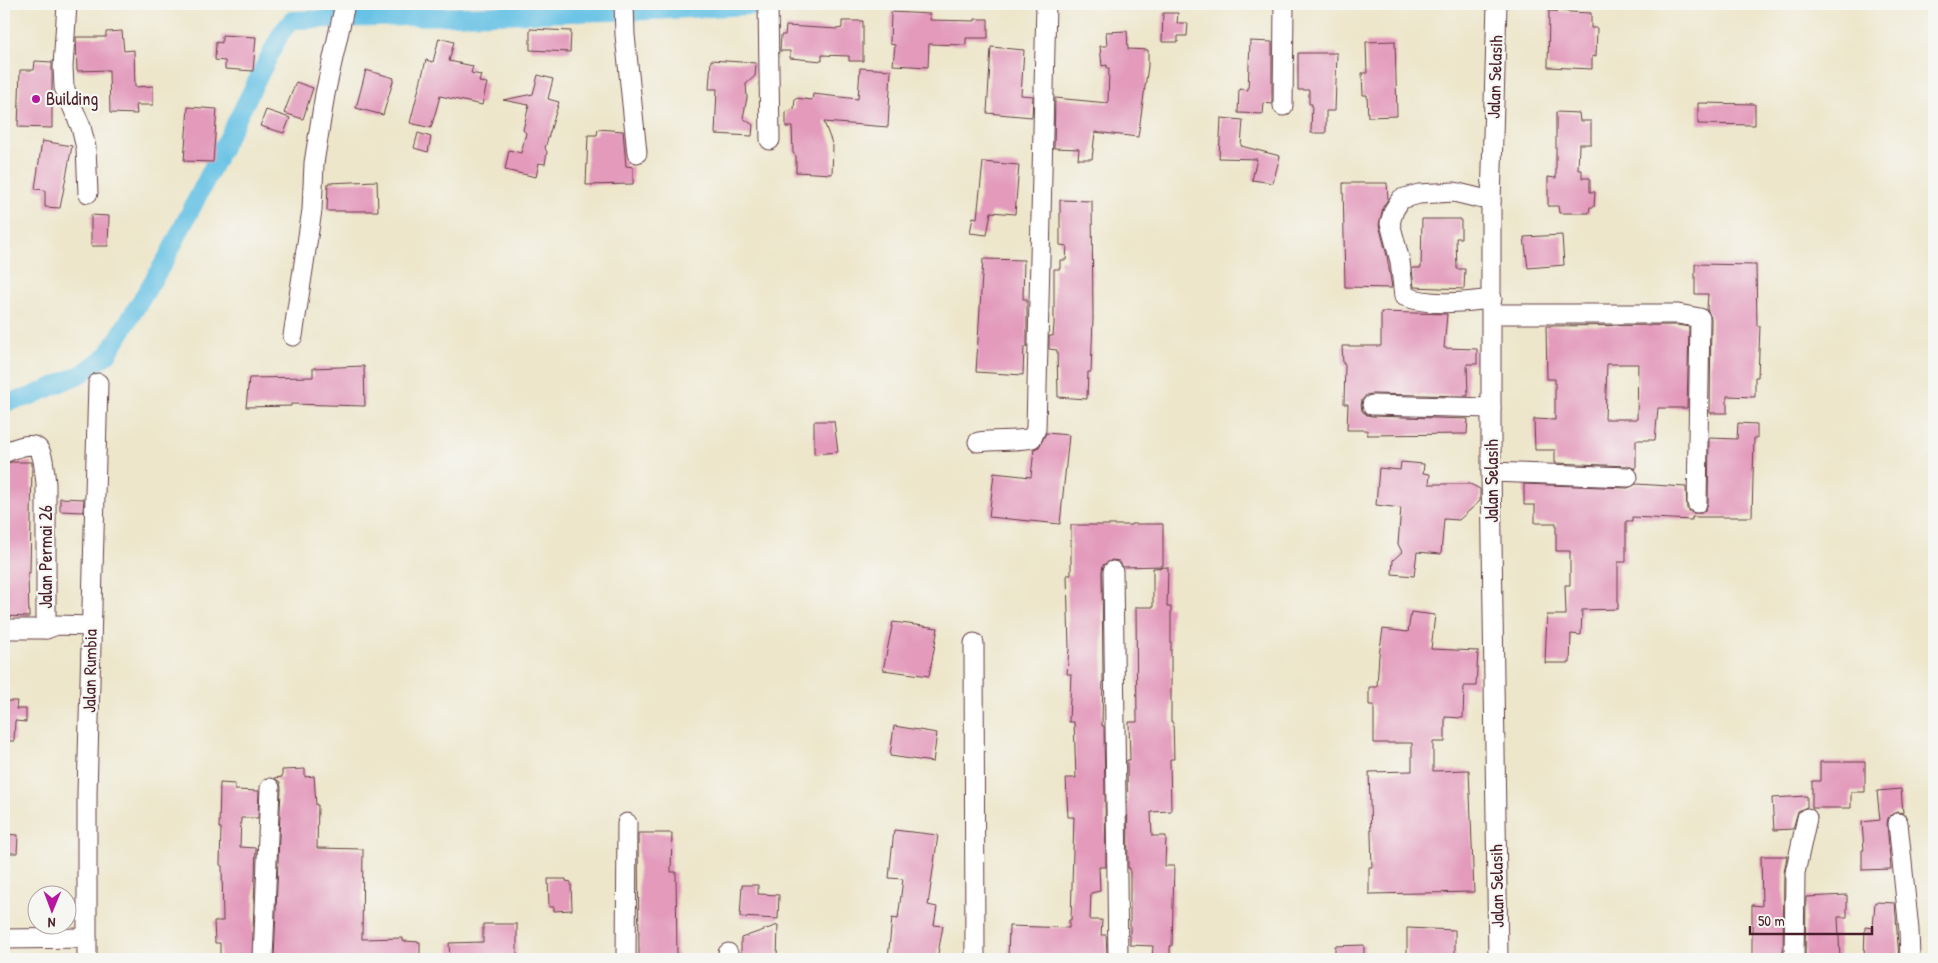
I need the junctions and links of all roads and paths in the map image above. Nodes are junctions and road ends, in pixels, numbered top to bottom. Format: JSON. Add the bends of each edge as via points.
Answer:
{"nodes":[{"id":1,"x":67,"y":4,"type":"edge"},
{"id":2,"x":624,"y":4,"type":"edge"},
{"id":3,"x":768,"y":4,"type":"edge"},
{"id":4,"x":1284,"y":4,"type":"edge"},
{"id":5,"x":345,"y":5,"type":"edge"},
{"id":6,"x":1046,"y":6,"type":"edge"},
{"id":7,"x":1497,"y":7,"type":"edge"},
{"id":8,"x":1283,"y":106,"type":"dead end"},
{"id":9,"x":770,"y":140,"type":"dead end"},
{"id":10,"x":637,"y":153,"type":"dead end"},
{"id":11,"x":88,"y":193,"type":"dead end"},
{"id":12,"x":1492,"y":201,"type":"junction"},
{"id":13,"x":1492,"y":306,"type":"junction"},
{"id":14,"x":292,"y":336,"type":"dead end"},
{"id":15,"x":98,"y":383,"type":"dead end"},
{"id":16,"x":1372,"y":405,"type":"dead end"},
{"id":17,"x":1491,"y":408,"type":"junction"},
{"id":18,"x":978,"y":442,"type":"dead end"},
{"id":19,"x":4,"y":453,"type":"edge"},
{"id":20,"x":1491,"y":472,"type":"junction"},
{"id":21,"x":1628,"y":476,"type":"dead end"},
{"id":22,"x":1697,"y":503,"type":"dead end"},
{"id":23,"x":1113,"y":571,"type":"dead end"},
{"id":24,"x":91,"y":626,"type":"junction"},
{"id":25,"x":4,"y":629,"type":"edge"},
{"id":26,"x":46,"y":629,"type":"junction"},
{"id":27,"x":974,"y":643,"type":"dead end"},
{"id":28,"x":270,"y":788,"type":"dead end"},
{"id":29,"x":1807,"y":818,"type":"dead end"},
{"id":30,"x":1898,"y":823,"type":"dead end"},
{"id":31,"x":627,"y":824,"type":"dead end"},
{"id":32,"x":87,"y":938,"type":"junction"},
{"id":33,"x":4,"y":939,"type":"edge"},
{"id":34,"x":87,"y":959,"type":"edge"},
{"id":35,"x":263,"y":959,"type":"edge"},
{"id":36,"x":626,"y":959,"type":"edge"},
{"id":37,"x":975,"y":959,"type":"edge"},
{"id":38,"x":1118,"y":959,"type":"edge"},
{"id":39,"x":1498,"y":959,"type":"edge"},
{"id":40,"x":1794,"y":959,"type":"edge"},
{"id":41,"x":1910,"y":959,"type":"edge"}],
"edges":[{"from":1,"to":11,"type":"street","via":[[64,87],[86,148]]},
{"from":2,"to":10,"type":"street"},
{"from":3,"to":9,"type":"street"},
{"from":4,"to":8,"type":"street"},
{"from":5,"to":14,"type":"street","via":[[314,163],[312,210]]},
{"from":6,"to":18,"type":"street","via":[[1036,430],[1032,438],[1020,441],[994,439]]},
{"from":7,"to":12,"type":"street","name":"Jalan Selasih"},
{"from":12,"to":13,"type":"street","name":"Jalan Selasih"},
{"from":12,"to":13,"type":"street","via":[[1454,192],[1418,194],[1402,199],[1390,223],[1400,260],[1404,296],[1439,304]]},
{"from":13,"to":17,"type":"street","name":"Jalan Selasih"},
{"from":13,"to":22,"type":"street","via":[[1678,314],[1700,318]]},
{"from":15,"to":24,"type":"street","name":"Jalan Rumbia"},
{"from":16,"to":17,"type":"street"},
{"from":17,"to":20,"type":"street","name":"Jalan Selasih"},
{"from":19,"to":26,"type":"street","name":"Jalan Permai 26","via":[[21,446],[35,446],[40,449],[44,461]]},
{"from":20,"to":21,"type":"street"},
{"from":20,"to":39,"type":"street","name":"Jalan Selasih"},
{"from":23,"to":38,"type":"street"},
{"from":24,"to":26,"type":"street","via":[[57,625]]},
{"from":24,"to":32,"type":"street","name":"Jalan Rumbia"},
{"from":25,"to":26,"type":"street"},
{"from":27,"to":37,"type":"street"},
{"from":28,"to":35,"type":"street"},
{"from":29,"to":40,"type":"street","via":[[1795,873]]},
{"from":30,"to":41,"type":"street"},
{"from":31,"to":36,"type":"street"},
{"from":32,"to":33,"type":"street"},
{"from":32,"to":34,"type":"street","name":"Jalan Rumbia"}]}
